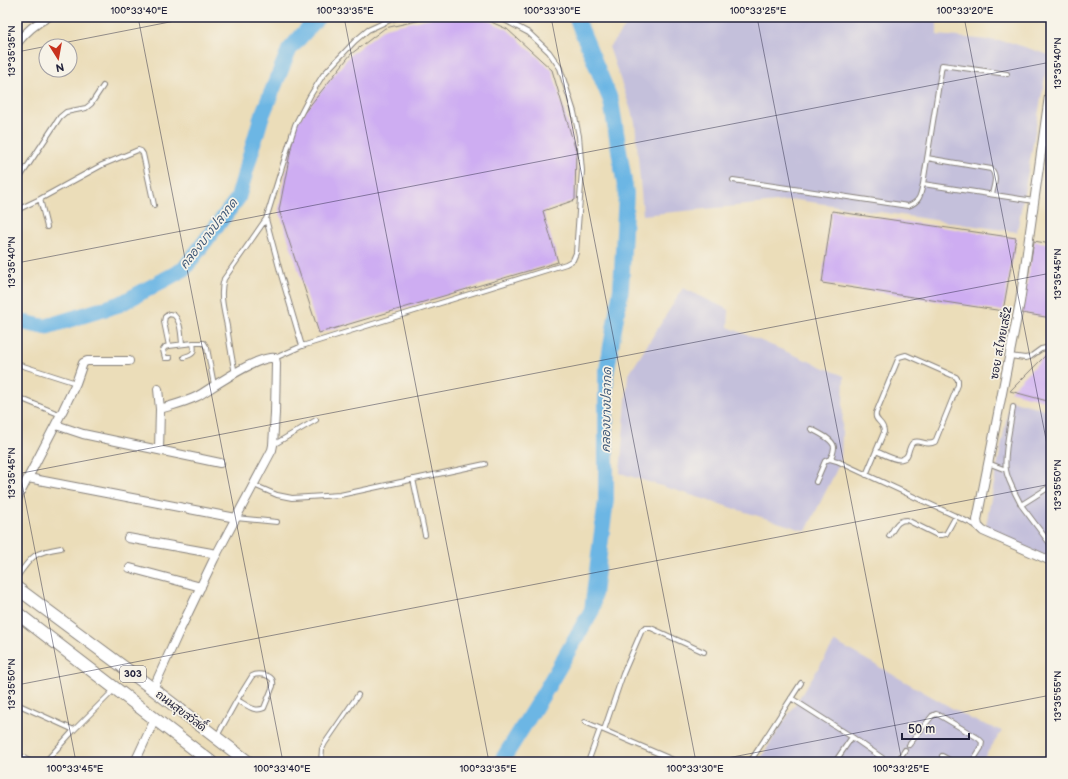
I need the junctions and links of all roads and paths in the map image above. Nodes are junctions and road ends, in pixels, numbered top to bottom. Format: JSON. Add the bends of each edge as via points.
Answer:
{"nodes":[{"id":1,"x":48,"y":17,"type":"edge"},
{"id":2,"x":400,"y":17,"type":"edge"},
{"id":3,"x":500,"y":17,"type":"edge"},
{"id":4,"x":17,"y":43,"type":"edge"},
{"id":5,"x":1007,"y":74,"type":"dead end"},
{"id":6,"x":1051,"y":82,"type":"edge"},
{"id":7,"x":103,"y":86,"type":"dead end"},
{"id":8,"x":927,"y":158,"type":"junction"},
{"id":9,"x":733,"y":180,"type":"dead end"},
{"id":10,"x":17,"y":182,"type":"edge"},
{"id":11,"x":923,"y":184,"type":"junction"},
{"id":12,"x":992,"y":194,"type":"junction"},
{"id":13,"x":40,"y":199,"type":"junction"},
{"id":14,"x":1034,"y":201,"type":"junction"},
{"id":15,"x":154,"y":205,"type":"dead end"},
{"id":16,"x":17,"y":210,"type":"edge"},
{"id":17,"x":266,"y":218,"type":"junction"},
{"id":18,"x":47,"y":227,"type":"dead end"},
{"id":19,"x":193,"y":343,"type":"junction"},
{"id":20,"x":182,"y":344,"type":"junction"},
{"id":21,"x":169,"y":346,"type":"junction"},
{"id":22,"x":302,"y":346,"type":"junction"},
{"id":23,"x":1051,"y":347,"type":"edge"},
{"id":24,"x":1010,"y":356,"type":"junction"},
{"id":25,"x":184,"y":357,"type":"dead end"},
{"id":26,"x":170,"y":358,"type":"dead end"},
{"id":27,"x":275,"y":358,"type":"junction"},
{"id":28,"x":129,"y":361,"type":"dead end"},
{"id":29,"x":17,"y":364,"type":"edge"},
{"id":30,"x":235,"y":374,"type":"junction"},
{"id":31,"x":76,"y":383,"type":"junction"},
{"id":32,"x":214,"y":385,"type":"junction"},
{"id":33,"x":158,"y":389,"type":"dead end"},
{"id":34,"x":22,"y":399,"type":"dead end"},
{"id":35,"x":1013,"y":407,"type":"dead end"},
{"id":36,"x":160,"y":408,"type":"junction"},
{"id":37,"x":61,"y":415,"type":"junction"},
{"id":38,"x":316,"y":420,"type":"dead end"},
{"id":39,"x":56,"y":425,"type":"junction"},
{"id":40,"x":811,"y":428,"type":"dead end"},
{"id":41,"x":273,"y":445,"type":"junction"},
{"id":42,"x":159,"y":450,"type":"junction"},
{"id":43,"x":876,"y":451,"type":"junction"},
{"id":44,"x":830,"y":460,"type":"junction"},
{"id":45,"x":220,"y":463,"type":"dead end"},
{"id":46,"x":988,"y":463,"type":"junction"},
{"id":47,"x":486,"y":464,"type":"dead end"},
{"id":48,"x":1006,"y":470,"type":"junction"},
{"id":49,"x":866,"y":474,"type":"junction"},
{"id":50,"x":28,"y":478,"type":"junction"},
{"id":51,"x":412,"y":479,"type":"junction"},
{"id":52,"x":816,"y":482,"type":"dead end"},
{"id":53,"x":253,"y":484,"type":"junction"},
{"id":54,"x":1051,"y":486,"type":"edge"},
{"id":55,"x":17,"y":499,"type":"edge"},
{"id":56,"x":1021,"y":505,"type":"junction"},
{"id":57,"x":956,"y":516,"type":"junction"},
{"id":58,"x":236,"y":518,"type":"junction"},
{"id":59,"x":277,"y":522,"type":"dead end"},
{"id":60,"x":978,"y":526,"type":"junction"},
{"id":61,"x":425,"y":535,"type":"dead end"},
{"id":62,"x":889,"y":536,"type":"dead end"},
{"id":63,"x":128,"y":538,"type":"dead end"},
{"id":64,"x":1051,"y":545,"type":"edge"},
{"id":65,"x":61,"y":548,"type":"dead end"},
{"id":66,"x":217,"y":554,"type":"junction"},
{"id":67,"x":1051,"y":561,"type":"edge"},
{"id":68,"x":130,"y":568,"type":"dead end"},
{"id":69,"x":17,"y":577,"type":"edge"},
{"id":70,"x":201,"y":587,"type":"junction"},
{"id":71,"x":17,"y":588,"type":"edge"},
{"id":72,"x":17,"y":613,"type":"edge"},
{"id":73,"x":704,"y":652,"type":"dead end"},
{"id":74,"x":801,"y":683,"type":"dead end"},
{"id":75,"x":116,"y":689,"type":"junction"},
{"id":76,"x":153,"y":689,"type":"junction"},
{"id":77,"x":358,"y":695,"type":"dead end"},
{"id":78,"x":791,"y":698,"type":"junction"},
{"id":79,"x":238,"y":700,"type":"junction"},
{"id":80,"x":17,"y":704,"type":"edge"},
{"id":81,"x":155,"y":719,"type":"junction"},
{"id":82,"x":585,"y":722,"type":"dead end"},
{"id":83,"x":74,"y":730,"type":"junction"},
{"id":84,"x":602,"y":730,"type":"junction"},
{"id":85,"x":852,"y":737,"type":"junction"},
{"id":86,"x":216,"y":738,"type":"junction"},
{"id":87,"x":909,"y":744,"type":"dead end"},
{"id":88,"x":905,"y":750,"type":"dead end"},
{"id":89,"x":17,"y":754,"type":"edge"},
{"id":90,"x":942,"y":756,"type":"dead end"},
{"id":91,"x":31,"y":762,"type":"edge"},
{"id":92,"x":46,"y":762,"type":"edge"},
{"id":93,"x":135,"y":762,"type":"edge"},
{"id":94,"x":211,"y":762,"type":"edge"},
{"id":95,"x":248,"y":762,"type":"edge"},
{"id":96,"x":320,"y":762,"type":"edge"},
{"id":97,"x":588,"y":762,"type":"edge"},
{"id":98,"x":678,"y":762,"type":"edge"},
{"id":99,"x":750,"y":762,"type":"edge"},
{"id":100,"x":835,"y":762,"type":"edge"},
{"id":101,"x":888,"y":762,"type":"edge"},
{"id":102,"x":897,"y":762,"type":"edge"},
{"id":103,"x":953,"y":762,"type":"edge"},
{"id":104,"x":972,"y":762,"type":"edge"}],
"edges":[{"from":1,"to":4,"type":"street","via":[[38,22]]},
{"from":2,"to":17,"type":"lane","via":[[368,30],[354,41],[323,75],[295,125]]},
{"from":3,"to":22,"type":"lane","via":[[529,33],[549,52],[560,68],[574,112],[582,171],[576,253],[573,260],[558,267]]},
{"from":5,"to":8,"type":"lane","via":[[942,65]]},
{"from":6,"to":14,"type":"street","name":"ซอย ส.ไทยเสรี2"},
{"from":7,"to":10,"type":"lane","via":[[86,108],[66,112],[60,117]]},
{"from":8,"to":11,"type":"lane"},
{"from":8,"to":12,"type":"lane","via":[[991,169],[995,179]]},
{"from":9,"to":11,"type":"lane","via":[[908,206],[919,198]]},
{"from":11,"to":12,"type":"lane"},
{"from":12,"to":14,"type":"lane"},
{"from":13,"to":15,"type":"lane","via":[[102,165],[138,150],[143,154]]},
{"from":13,"to":16,"type":"lane"},
{"from":13,"to":18,"type":"lane"},
{"from":14,"to":24,"type":"street","name":"ซอย ส.ไทยเสรี2"},
{"from":17,"to":22,"type":"lane"},
{"from":17,"to":30,"type":"lane","via":[[222,284],[223,308]]},
{"from":19,"to":20,"type":"lane"},
{"from":19,"to":25,"type":"lane","via":[[193,353]]},
{"from":19,"to":32,"type":"lane","via":[[204,344],[207,348]]},
{"from":20,"to":21,"type":"lane"},
{"from":20,"to":21,"type":"lane","via":[[177,317],[169,314],[164,322]]},
{"from":21,"to":26,"type":"lane","via":[[163,350],[165,358]]},
{"from":22,"to":27,"type":"lane"},
{"from":23,"to":24,"type":"lane","via":[[1041,349],[1030,357]]},
{"from":24,"to":46,"type":"street","name":"ซอย ส.ไทยเสรี2"},
{"from":27,"to":30,"type":"street","via":[[262,360]]},
{"from":27,"to":41,"type":"street"},
{"from":28,"to":31,"type":"street","via":[[87,361],[83,363]]},
{"from":29,"to":31,"type":"lane"},
{"from":30,"to":32,"type":"street"},
{"from":31,"to":37,"type":"street"},
{"from":32,"to":36,"type":"street","via":[[185,401]]},
{"from":33,"to":36,"type":"street"},
{"from":34,"to":37,"type":"lane"},
{"from":35,"to":48,"type":"lane","via":[[1005,459]]},
{"from":36,"to":42,"type":"street"},
{"from":37,"to":39,"type":"street"},
{"from":38,"to":41,"type":"lane"},
{"from":39,"to":42,"type":"street","via":[[83,434]]},
{"from":39,"to":50,"type":"street"},
{"from":40,"to":44,"type":"lane","via":[[833,443]]},
{"from":41,"to":53,"type":"street"},
{"from":42,"to":45,"type":"street"},
{"from":43,"to":43,"type":"lane","via":[[902,460],[914,442],[935,442],[958,385],[956,377],[906,355],[900,357],[875,416],[884,427]]},
{"from":43,"to":49,"type":"lane"},
{"from":44,"to":49,"type":"lane"},
{"from":44,"to":52,"type":"lane","via":[[825,461]]},
{"from":46,"to":48,"type":"lane"},
{"from":46,"to":60,"type":"street","name":"ซอย ส.ไทยเสรี2","via":[[978,512]]},
{"from":47,"to":51,"type":"lane"},
{"from":48,"to":56,"type":"lane"},
{"from":49,"to":57,"type":"lane"},
{"from":50,"to":55,"type":"street"},
{"from":50,"to":58,"type":"street"},
{"from":51,"to":53,"type":"lane","via":[[340,495],[292,498],[277,495]]},
{"from":51,"to":61,"type":"lane"},
{"from":53,"to":58,"type":"street"},
{"from":54,"to":56,"type":"lane"},
{"from":56,"to":64,"type":"lane"},
{"from":57,"to":60,"type":"lane"},
{"from":57,"to":62,"type":"lane","via":[[946,534],[937,535],[902,520]]},
{"from":58,"to":59,"type":"lane"},
{"from":58,"to":66,"type":"street"},
{"from":60,"to":67,"type":"street"},
{"from":63,"to":66,"type":"street"},
{"from":65,"to":69,"type":"lane","via":[[37,554],[27,562]]},
{"from":66,"to":70,"type":"street"},
{"from":68,"to":70,"type":"street"},
{"from":70,"to":76,"type":"street"},
{"from":71,"to":76,"type":"main road","name":"ถนนสุขสวัสดิ์","number":"303"},
{"from":72,"to":75,"type":"main road","name":"ถนนสุขสวัสดิ์","number":"303"},
{"from":73,"to":84,"type":"lane","via":[[652,628],[642,630]]},
{"from":74,"to":78,"type":"lane"},
{"from":75,"to":81,"type":"main road","name":"ถนนสุขสวัสดิ์","number":"303"},
{"from":75,"to":83,"type":"lane"},
{"from":76,"to":86,"type":"main road","name":"ถนนสุขสวัสดิ์","number":"303"},
{"from":77,"to":96,"type":"lane","via":[[325,743]]},
{"from":78,"to":85,"type":"lane"},
{"from":78,"to":99,"type":"lane"},
{"from":79,"to":79,"type":"lane","via":[[255,710],[264,708],[273,686],[272,679],[260,674],[252,676]]},
{"from":79,"to":86,"type":"lane"},
{"from":80,"to":83,"type":"lane"},
{"from":81,"to":93,"type":"street"},
{"from":81,"to":94,"type":"main road","name":"ถนนสุขสวัสดิ์","number":"303"},
{"from":82,"to":84,"type":"lane"},
{"from":83,"to":92,"type":"lane"},
{"from":84,"to":97,"type":"lane"},
{"from":84,"to":98,"type":"lane"},
{"from":85,"to":100,"type":"lane"},
{"from":85,"to":101,"type":"lane"},
{"from":86,"to":95,"type":"main road","name":"ถนนสุขสวัสดิ์","number":"303"},
{"from":87,"to":104,"type":"lane","via":[[932,716],[940,715],[982,742]]},
{"from":88,"to":102,"type":"lane"},
{"from":89,"to":91,"type":"lane"},
{"from":90,"to":103,"type":"lane"}]}
